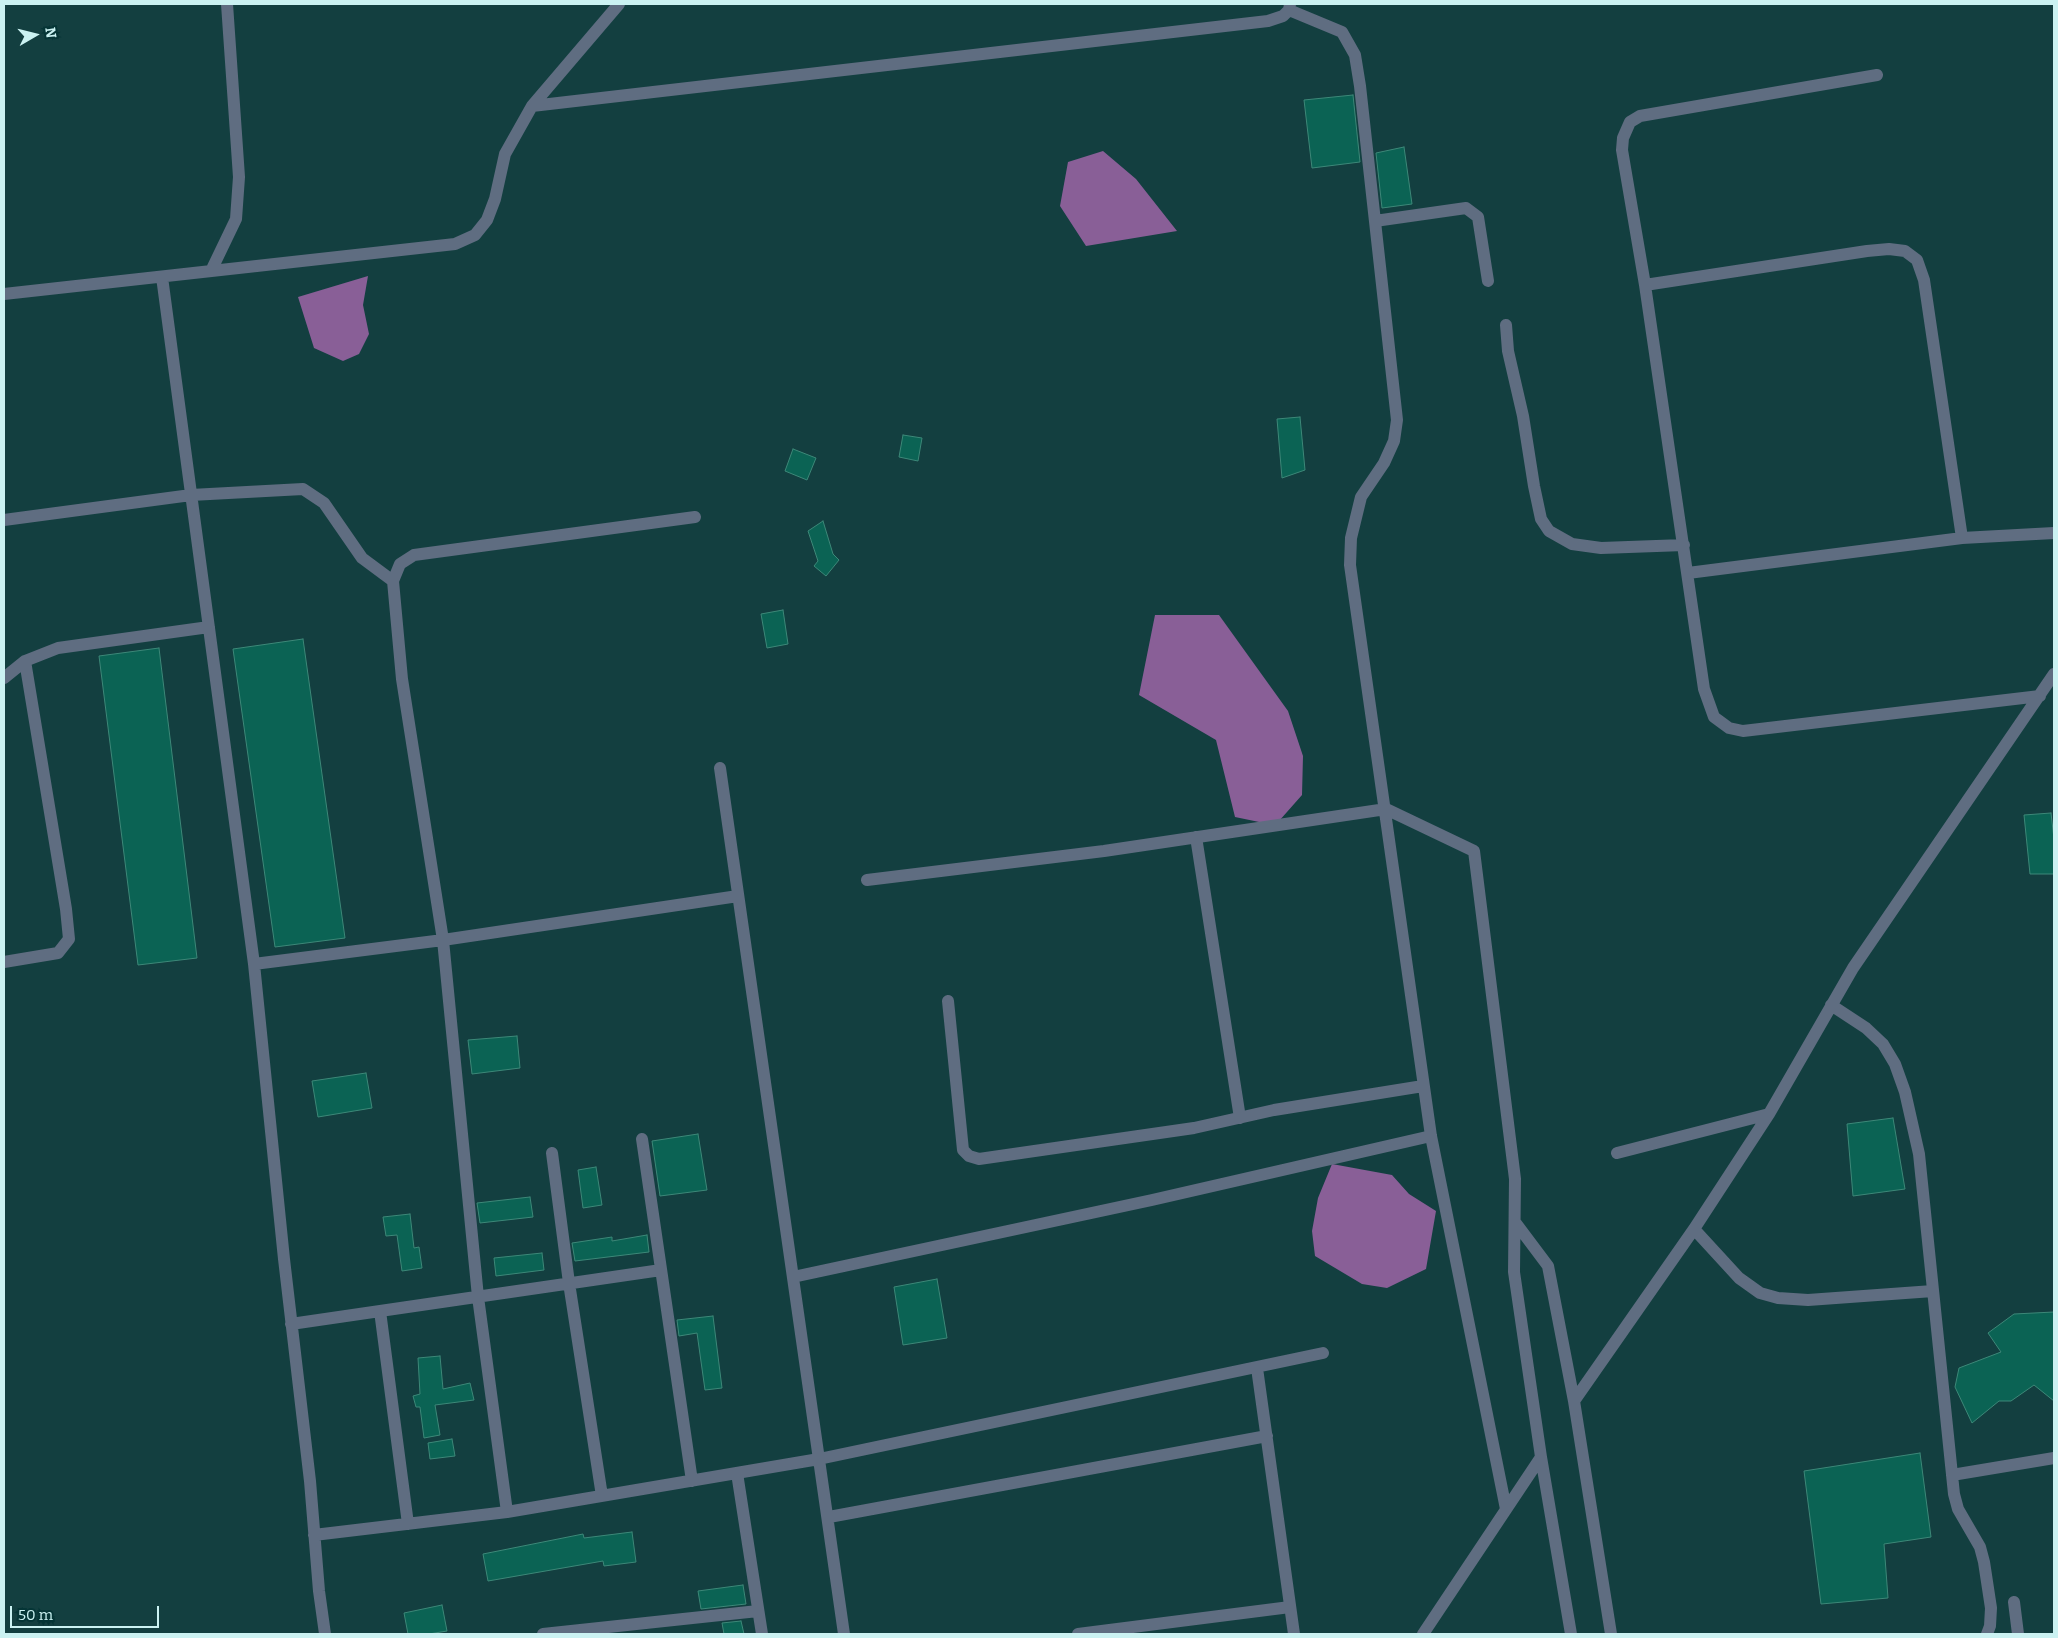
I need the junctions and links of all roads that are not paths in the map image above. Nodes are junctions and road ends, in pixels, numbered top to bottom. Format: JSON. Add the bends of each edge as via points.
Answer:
{"nodes":[{"id":1,"x":227,"y":4,"type":"edge"},
{"id":2,"x":619,"y":4,"type":"edge"},
{"id":3,"x":1290,"y":7,"type":"edge"},
{"id":4,"x":1878,"y":75,"type":"dead end"},
{"id":5,"x":532,"y":106,"type":"junction"},
{"id":6,"x":1375,"y":221,"type":"junction"},
{"id":7,"x":211,"y":271,"type":"junction"},
{"id":8,"x":162,"y":276,"type":"junction"},
{"id":9,"x":1488,"y":281,"type":"dead end"},
{"id":10,"x":1645,"y":285,"type":"junction"},
{"id":11,"x":4,"y":294,"type":"edge"},
{"id":12,"x":1506,"y":325,"type":"dead end"},
{"id":13,"x":191,"y":495,"type":"junction"},
{"id":14,"x":695,"y":517,"type":"dead end"},
{"id":15,"x":4,"y":520,"type":"edge"},
{"id":16,"x":2054,"y":533,"type":"edge"},
{"id":17,"x":1962,"y":538,"type":"junction"},
{"id":18,"x":1684,"y":545,"type":"junction"},
{"id":19,"x":1688,"y":573,"type":"junction"},
{"id":20,"x":393,"y":581,"type":"junction"},
{"id":21,"x":209,"y":627,"type":"junction"},
{"id":22,"x":24,"y":661,"type":"junction"},
{"id":23,"x":2054,"y":674,"type":"edge"},
{"id":24,"x":4,"y":678,"type":"edge"},
{"id":25,"x":2040,"y":696,"type":"junction"},
{"id":26,"x":720,"y":768,"type":"dead end"},
{"id":27,"x":1386,"y":809,"type":"junction"},
{"id":28,"x":1196,"y":837,"type":"junction"},
{"id":29,"x":867,"y":880,"type":"dead end"},
{"id":30,"x":738,"y":896,"type":"junction"},
{"id":31,"x":443,"y":940,"type":"junction"},
{"id":32,"x":4,"y":962,"type":"edge"},
{"id":33,"x":254,"y":964,"type":"junction"},
{"id":34,"x":948,"y":1001,"type":"dead end"},
{"id":35,"x":1831,"y":1005,"type":"junction"},
{"id":36,"x":1423,"y":1086,"type":"junction"},
{"id":37,"x":1769,"y":1114,"type":"junction"},
{"id":38,"x":1240,"y":1118,"type":"junction"},
{"id":39,"x":1431,"y":1136,"type":"junction"},
{"id":40,"x":642,"y":1139,"type":"dead end"},
{"id":41,"x":1617,"y":1152,"type":"dead end"},
{"id":42,"x":552,"y":1153,"type":"dead end"},
{"id":43,"x":1515,"y":1222,"type":"junction"},
{"id":44,"x":1694,"y":1229,"type":"junction"},
{"id":45,"x":662,"y":1270,"type":"junction"},
{"id":46,"x":793,"y":1277,"type":"junction"},
{"id":47,"x":569,"y":1283,"type":"junction"},
{"id":48,"x":1933,"y":1291,"type":"junction"},
{"id":49,"x":478,"y":1297,"type":"junction"},
{"id":50,"x":380,"y":1310,"type":"junction"},
{"id":51,"x":291,"y":1324,"type":"junction"},
{"id":52,"x":1323,"y":1353,"type":"dead end"},
{"id":53,"x":1257,"y":1368,"type":"junction"},
{"id":54,"x":1574,"y":1402,"type":"junction"},
{"id":55,"x":1267,"y":1436,"type":"junction"},
{"id":56,"x":1541,"y":1458,"type":"junction"},
{"id":57,"x":2054,"y":1458,"type":"edge"},
{"id":58,"x":820,"y":1459,"type":"junction"},
{"id":59,"x":737,"y":1473,"type":"junction"},
{"id":60,"x":1952,"y":1474,"type":"junction"},
{"id":61,"x":692,"y":1481,"type":"junction"},
{"id":62,"x":602,"y":1496,"type":"junction"},
{"id":63,"x":1506,"y":1509,"type":"junction"},
{"id":64,"x":507,"y":1512,"type":"junction"},
{"id":65,"x":829,"y":1517,"type":"junction"},
{"id":66,"x":408,"y":1524,"type":"junction"},
{"id":67,"x":314,"y":1535,"type":"junction"},
{"id":68,"x":2014,"y":1602,"type":"dead end"},
{"id":69,"x":1290,"y":1607,"type":"junction"},
{"id":70,"x":758,"y":1612,"type":"junction"},
{"id":71,"x":1142,"y":1629,"type":"edge"},
{"id":72,"x":325,"y":1634,"type":"edge"},
{"id":73,"x":543,"y":1634,"type":"edge"},
{"id":74,"x":762,"y":1634,"type":"edge"},
{"id":75,"x":844,"y":1634,"type":"edge"},
{"id":76,"x":1078,"y":1634,"type":"edge"},
{"id":77,"x":1294,"y":1634,"type":"edge"},
{"id":78,"x":1424,"y":1634,"type":"edge"},
{"id":79,"x":1571,"y":1634,"type":"edge"},
{"id":80,"x":1611,"y":1634,"type":"edge"},
{"id":81,"x":1987,"y":1634,"type":"edge"},
{"id":82,"x":2018,"y":1634,"type":"edge"}],
"edges":[{"from":1,"to":7,"type":"street","via":[[239,177],[236,219]]},
{"from":2,"to":5,"type":"street"},
{"from":3,"to":5,"type":"street","via":[[1283,16],[1268,21]]},
{"from":3,"to":6,"type":"street","via":[[1342,32],[1355,55]]},
{"from":4,"to":10,"type":"street","via":[[1640,116],[1630,122],[1622,150]]},
{"from":5,"to":7,"type":"street","via":[[505,154],[495,199],[487,220],[475,235],[455,244]]},
{"from":6,"to":9,"type":"street","via":[[1466,208],[1478,217]]},
{"from":6,"to":27,"type":"street","via":[[1397,420],[1394,441],[1384,463],[1362,497],[1351,538],[1350,565]]},
{"from":7,"to":8,"type":"street"},
{"from":8,"to":11,"type":"street"},
{"from":8,"to":13,"type":"street"},
{"from":10,"to":17,"type":"street","via":[[1867,251],[1905,251],[1917,260],[1924,280]]},
{"from":10,"to":18,"type":"street"},
{"from":12,"to":18,"type":"street","via":[[1508,351],[1541,519],[1549,532],[1572,544],[1601,548]]},
{"from":13,"to":15,"type":"street"},
{"from":13,"to":20,"type":"street","via":[[304,489],[324,503],[362,558]]},
{"from":13,"to":21,"type":"street"},
{"from":14,"to":20,"type":"street","via":[[414,555],[400,564]]},
{"from":16,"to":17,"type":"street"},
{"from":17,"to":19,"type":"street"},
{"from":18,"to":19,"type":"street"},
{"from":19,"to":25,"type":"street","via":[[1704,689],[1714,717],[1728,728],[1743,731]]},
{"from":20,"to":31,"type":"street","via":[[402,679]]},
{"from":21,"to":22,"type":"street","via":[[58,648]]},
{"from":21,"to":33,"type":"street"},
{"from":22,"to":24,"type":"street"},
{"from":22,"to":32,"type":"street","via":[[69,939],[58,953]]},
{"from":23,"to":25,"type":"street"},
{"from":25,"to":35,"type":"street","via":[[1853,968]]},
{"from":26,"to":30,"type":"street"},
{"from":27,"to":28,"type":"street"},
{"from":27,"to":36,"type":"street"},
{"from":27,"to":43,"type":"street","via":[[1474,851],[1515,1179]]},
{"from":28,"to":29,"type":"street"},
{"from":28,"to":38,"type":"street"},
{"from":30,"to":31,"type":"street"},
{"from":30,"to":46,"type":"street"},
{"from":31,"to":33,"type":"street"},
{"from":31,"to":49,"type":"street"},
{"from":33,"to":51,"type":"street"},
{"from":34,"to":38,"type":"street","via":[[961,1139],[963,1150],[969,1156],[988,1157],[1194,1128]]},
{"from":35,"to":37,"type":"street"},
{"from":35,"to":48,"type":"street","via":[[1866,1028],[1883,1044],[1899,1073],[1919,1154]]},
{"from":36,"to":38,"type":"street"},
{"from":36,"to":39,"type":"street"},
{"from":37,"to":41,"type":"street"},
{"from":37,"to":44,"type":"street"},
{"from":39,"to":46,"type":"street"},
{"from":39,"to":63,"type":"street"},
{"from":40,"to":45,"type":"street"},
{"from":42,"to":47,"type":"street"},
{"from":43,"to":54,"type":"street","via":[[1548,1266]]},
{"from":43,"to":56,"type":"street","via":[[1514,1272]]},
{"from":44,"to":48,"type":"street","via":[[1739,1278],[1760,1293],[1778,1298],[1808,1300]]},
{"from":44,"to":54,"type":"street"},
{"from":45,"to":47,"type":"street"},
{"from":45,"to":61,"type":"street"},
{"from":46,"to":58,"type":"street"},
{"from":47,"to":49,"type":"street"},
{"from":47,"to":62,"type":"street"},
{"from":48,"to":60,"type":"street"},
{"from":49,"to":50,"type":"street"},
{"from":49,"to":64,"type":"street"},
{"from":50,"to":51,"type":"street"},
{"from":50,"to":66,"type":"street"},
{"from":51,"to":67,"type":"street"},
{"from":52,"to":53,"type":"street"},
{"from":53,"to":55,"type":"street"},
{"from":53,"to":58,"type":"street"},
{"from":54,"to":80,"type":"street"},
{"from":55,"to":65,"type":"street"},
{"from":55,"to":69,"type":"street"},
{"from":56,"to":63,"type":"street"},
{"from":56,"to":79,"type":"street"},
{"from":57,"to":60,"type":"street"},
{"from":58,"to":59,"type":"street"},
{"from":58,"to":65,"type":"street"},
{"from":59,"to":61,"type":"street"},
{"from":59,"to":70,"type":"street"},
{"from":60,"to":81,"type":"street","via":[[1958,1509],[1980,1547],[1984,1562],[1991,1608]]},
{"from":61,"to":62,"type":"street"},
{"from":62,"to":64,"type":"street"},
{"from":63,"to":78,"type":"street"},
{"from":64,"to":66,"type":"street"},
{"from":65,"to":75,"type":"street"},
{"from":66,"to":67,"type":"street"},
{"from":67,"to":72,"type":"street"},
{"from":68,"to":82,"type":"street"},
{"from":69,"to":71,"type":"street"},
{"from":69,"to":77,"type":"street"},
{"from":70,"to":73,"type":"street"},
{"from":70,"to":74,"type":"street"},
{"from":71,"to":76,"type":"street"}]}
